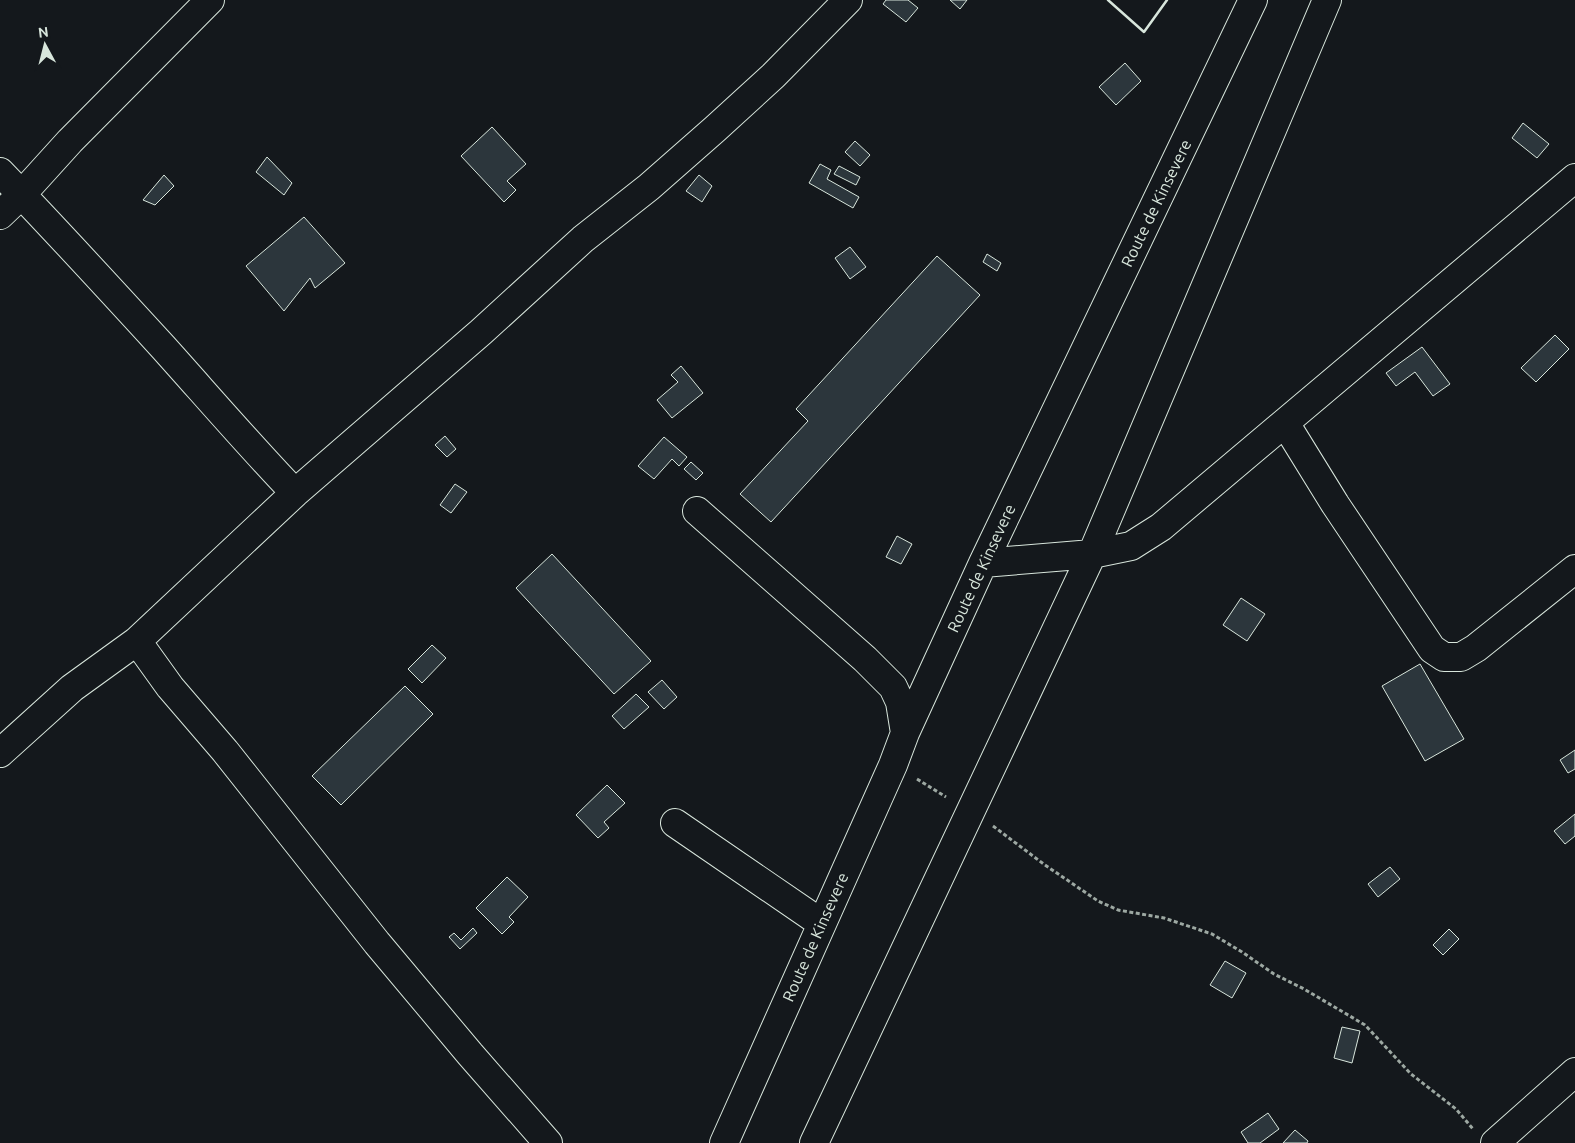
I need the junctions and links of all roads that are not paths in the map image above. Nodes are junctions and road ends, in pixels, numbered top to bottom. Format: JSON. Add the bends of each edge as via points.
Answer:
{"nodes":[{"id":1,"x":210,"y":0,"type":"edge"},
{"id":2,"x":848,"y":0,"type":"edge"},
{"id":3,"x":1253,"y":0,"type":"edge"},
{"id":4,"x":1327,"y":0,"type":"edge"},
{"id":5,"x":0,"y":172,"type":"edge"},
{"id":6,"x":1575,"y":178,"type":"edge"},
{"id":7,"x":22,"y":194,"type":"junction"},
{"id":8,"x":0,"y":215,"type":"edge"},
{"id":9,"x":1285,"y":423,"type":"junction"},
{"id":10,"x":295,"y":493,"type":"junction"},
{"id":11,"x":697,"y":511,"type":"dead end"},
{"id":12,"x":1092,"y":554,"type":"junction"},
{"id":13,"x":982,"y":563,"type":"junction"},
{"id":14,"x":1575,"y":569,"type":"edge"},
{"id":15,"x":137,"y":641,"type":"junction"},
{"id":16,"x":905,"y":733,"type":"junction"},
{"id":17,"x":0,"y":753,"type":"edge"},
{"id":18,"x":675,"y":823,"type":"dead end"},
{"id":19,"x":821,"y":923,"type":"junction"},
{"id":20,"x":1575,"y":1072,"type":"edge"},
{"id":21,"x":1487,"y":1140,"type":"edge"},
{"id":22,"x":548,"y":1143,"type":"edge"},
{"id":23,"x":724,"y":1143,"type":"edge"},
{"id":24,"x":814,"y":1143,"type":"edge"}],
"edges":[{"from":1,"to":7,"type":"street","via":[[70,140]]},
{"from":2,"to":10,"type":"street","via":[[715,129],[583,239]]},
{"from":3,"to":13,"type":"street","name":"Route de Kinsevere"},
{"from":4,"to":12,"type":"street"},
{"from":5,"to":7,"type":"street"},
{"from":6,"to":9,"type":"street"},
{"from":7,"to":8,"type":"street"},
{"from":7,"to":10,"type":"street"},
{"from":9,"to":12,"type":"street","via":[[1161,527],[1131,546]]},
{"from":9,"to":14,"type":"street","via":[[1397,598],[1432,649],[1444,657],[1461,657],[1476,648]]},
{"from":10,"to":15,"type":"street"},
{"from":11,"to":16,"type":"street","via":[[893,687],[900,702]]},
{"from":12,"to":13,"type":"street"},
{"from":12,"to":24,"type":"street"},
{"from":13,"to":16,"type":"street","name":"Route de Kinsevere"},
{"from":15,"to":17,"type":"street","via":[[72,688]]},
{"from":15,"to":22,"type":"street","via":[[170,687],[377,942]]},
{"from":16,"to":19,"type":"street","name":"Route de Kinsevere"},
{"from":18,"to":19,"type":"street"},
{"from":19,"to":23,"type":"street","name":"Route de Kinsevere"},
{"from":20,"to":21,"type":"street"}]}
